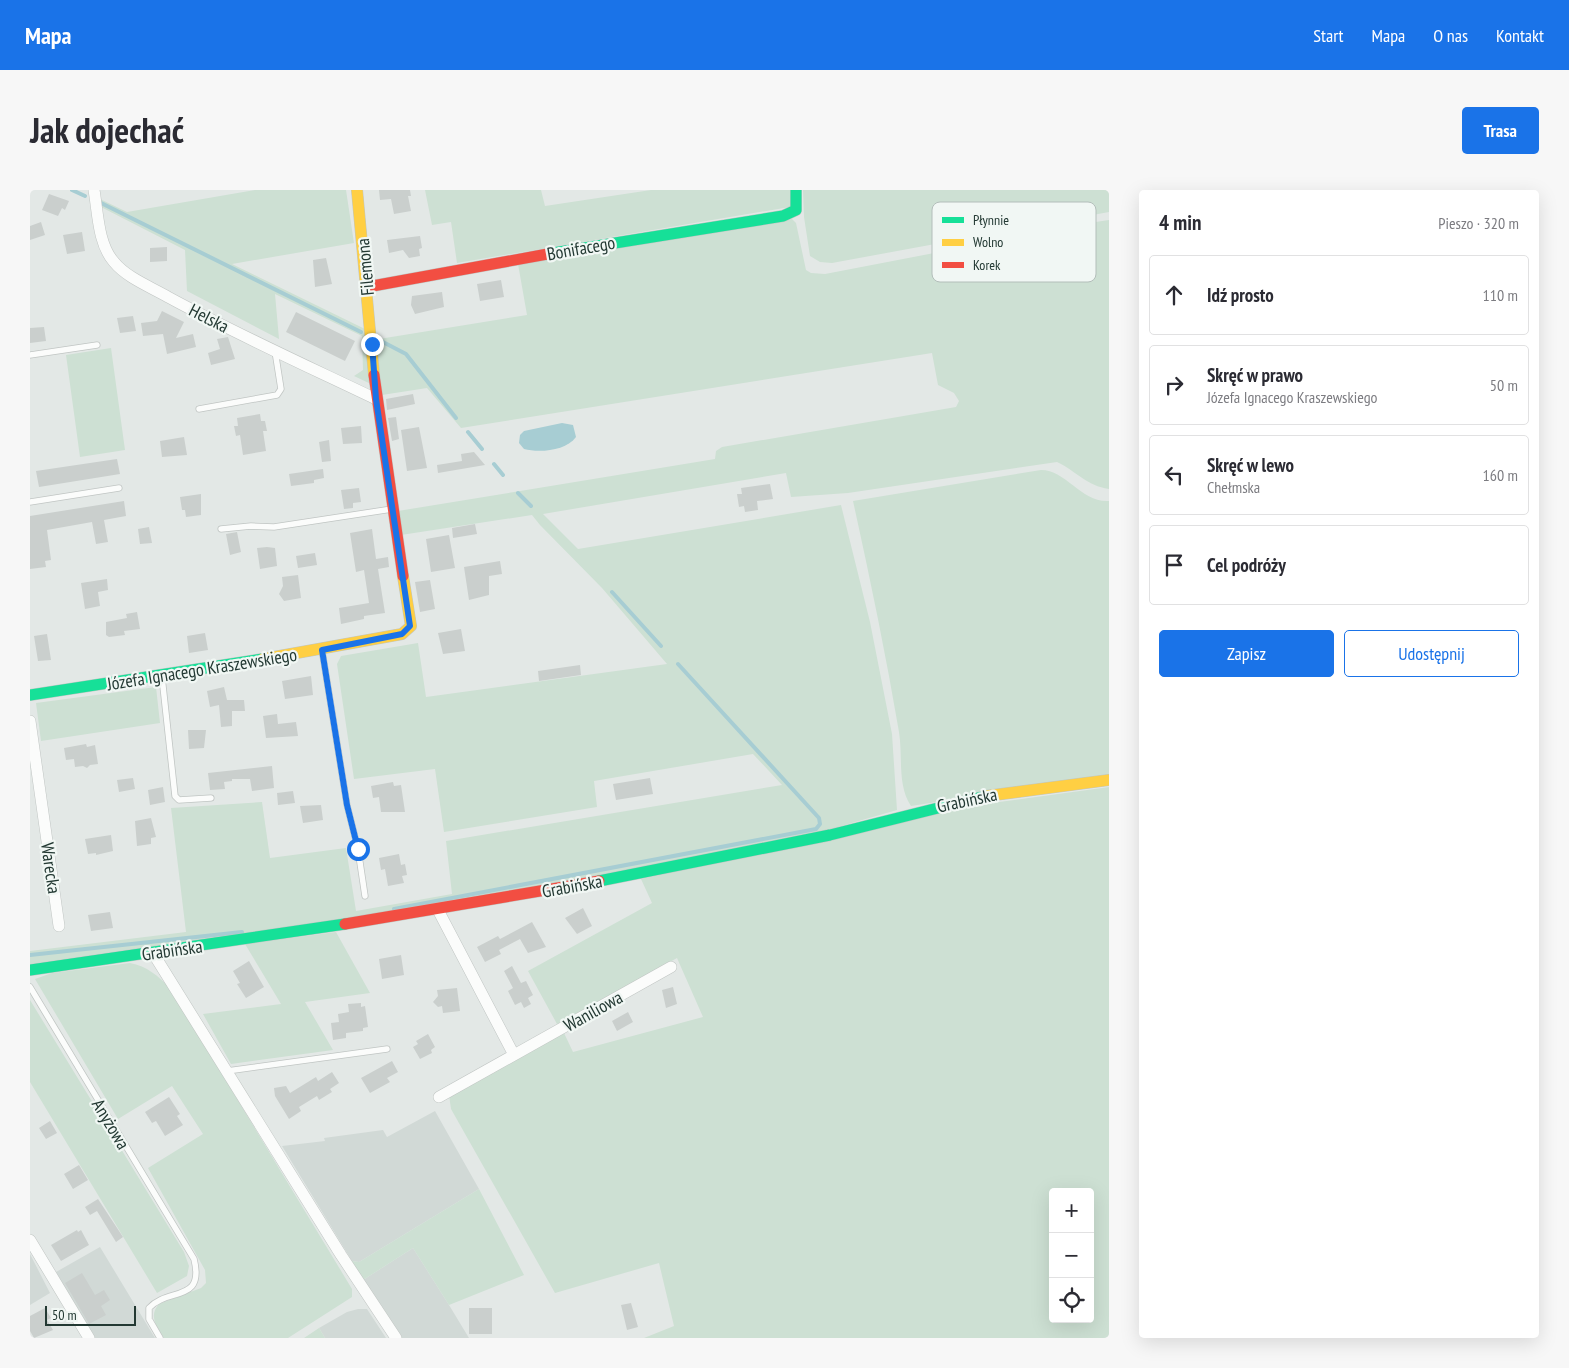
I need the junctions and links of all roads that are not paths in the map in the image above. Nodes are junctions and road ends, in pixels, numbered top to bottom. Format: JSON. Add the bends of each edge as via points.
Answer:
{"nodes":[{"id":1,"x":94,"y":190,"type":"edge"},
{"id":2,"x":358,"y":190,"type":"edge"},
{"id":3,"x":796,"y":190,"type":"edge"},
{"id":4,"x":367,"y":287,"type":"junction"},
{"id":5,"x":97,"y":345,"type":"dead end"},
{"id":6,"x":275,"y":351,"type":"junction"},
{"id":7,"x":30,"y":355,"type":"edge"},
{"id":8,"x":376,"y":399,"type":"junction"},
{"id":9,"x":199,"y":409,"type":"dead end"},
{"id":10,"x":119,"y":488,"type":"dead end"},
{"id":11,"x":30,"y":502,"type":"edge"},
{"id":12,"x":394,"y":509,"type":"junction"},
{"id":13,"x":221,"y":530,"type":"dead end"},
{"id":14,"x":402,"y":634,"type":"joint"},
{"id":15,"x":322,"y":650,"type":"junction"},
{"id":16,"x":162,"y":677,"type":"junction"},
{"id":17,"x":30,"y":695,"type":"edge"},
{"id":18,"x":30,"y":721,"type":"edge"},
{"id":19,"x":1109,"y":780,"type":"edge"},
{"id":20,"x":211,"y":798,"type":"dead end"},
{"id":21,"x":365,"y":896,"type":"dead end"},
{"id":22,"x":438,"y":910,"type":"junction"},
{"id":23,"x":59,"y":926,"type":"dead end"},
{"id":24,"x":153,"y":953,"type":"junction"},
{"id":25,"x":671,"y":967,"type":"dead end"},
{"id":26,"x":30,"y":970,"type":"edge"},
{"id":27,"x":30,"y":987,"type":"edge"},
{"id":28,"x":387,"y":1049,"type":"dead end"},
{"id":29,"x":514,"y":1055,"type":"junction"},
{"id":30,"x":227,"y":1072,"type":"junction"},
{"id":31,"x":438,"y":1097,"type":"dead end"},
{"id":32,"x":30,"y":1240,"type":"edge"},
{"id":33,"x":88,"y":1338,"type":"edge"},
{"id":34,"x":160,"y":1338,"type":"edge"},
{"id":35,"x":396,"y":1338,"type":"edge"}],
"edges":[{"from":1,"to":6,"type":"street","name":"Helska","via":[[101,234],[113,262],[180,303]]},
{"from":2,"to":4,"type":"street","name":"Filemona"},
{"from":3,"to":4,"type":"street","name":"Bonifacego","via":[[796,210],[783,216],[633,239]]},
{"from":4,"to":8,"type":"street","name":"Filemona"},
{"from":5,"to":7,"type":"lane"},
{"from":6,"to":8,"type":"street","name":"Helska"},
{"from":6,"to":9,"type":"lane","via":[[281,389],[277,395]]},
{"from":8,"to":12,"type":"street","name":"Filemona"},
{"from":10,"to":11,"type":"lane"},
{"from":12,"to":13,"type":"lane","via":[[274,527]]},
{"from":12,"to":14,"type":"street","name":"Filemona","via":[[410,626]]},
{"from":14,"to":15,"type":"street","name":"Józefa Ignacego Kraszewskiego"},
{"from":15,"to":16,"type":"street","name":"Józefa Ignacego Kraszewskiego"},
{"from":15,"to":21,"type":"lane"},
{"from":16,"to":17,"type":"street","name":"Józefa Ignacego Kraszewskiego"},
{"from":16,"to":20,"type":"lane","via":[[175,796],[179,800]]},
{"from":18,"to":23,"type":"street","name":"Warecka"},
{"from":19,"to":22,"type":"street","name":"Grabińska","via":[[1000,793],[830,835],[641,874]]},
{"from":22,"to":24,"type":"street","name":"Grabińska"},
{"from":22,"to":29,"type":"street"},
{"from":24,"to":26,"type":"street","name":"Grabińska"},
{"from":24,"to":30,"type":"street"},
{"from":25,"to":29,"type":"street","name":"Waniliowa"},
{"from":27,"to":34,"type":"lane","name":"Anyżowa","via":[[194,1259],[197,1276],[191,1288],[149,1308],[149,1319]]},
{"from":28,"to":30,"type":"lane"},
{"from":29,"to":31,"type":"street","name":"Waniliowa"},
{"from":30,"to":35,"type":"street"},
{"from":32,"to":33,"type":"street"}]}
